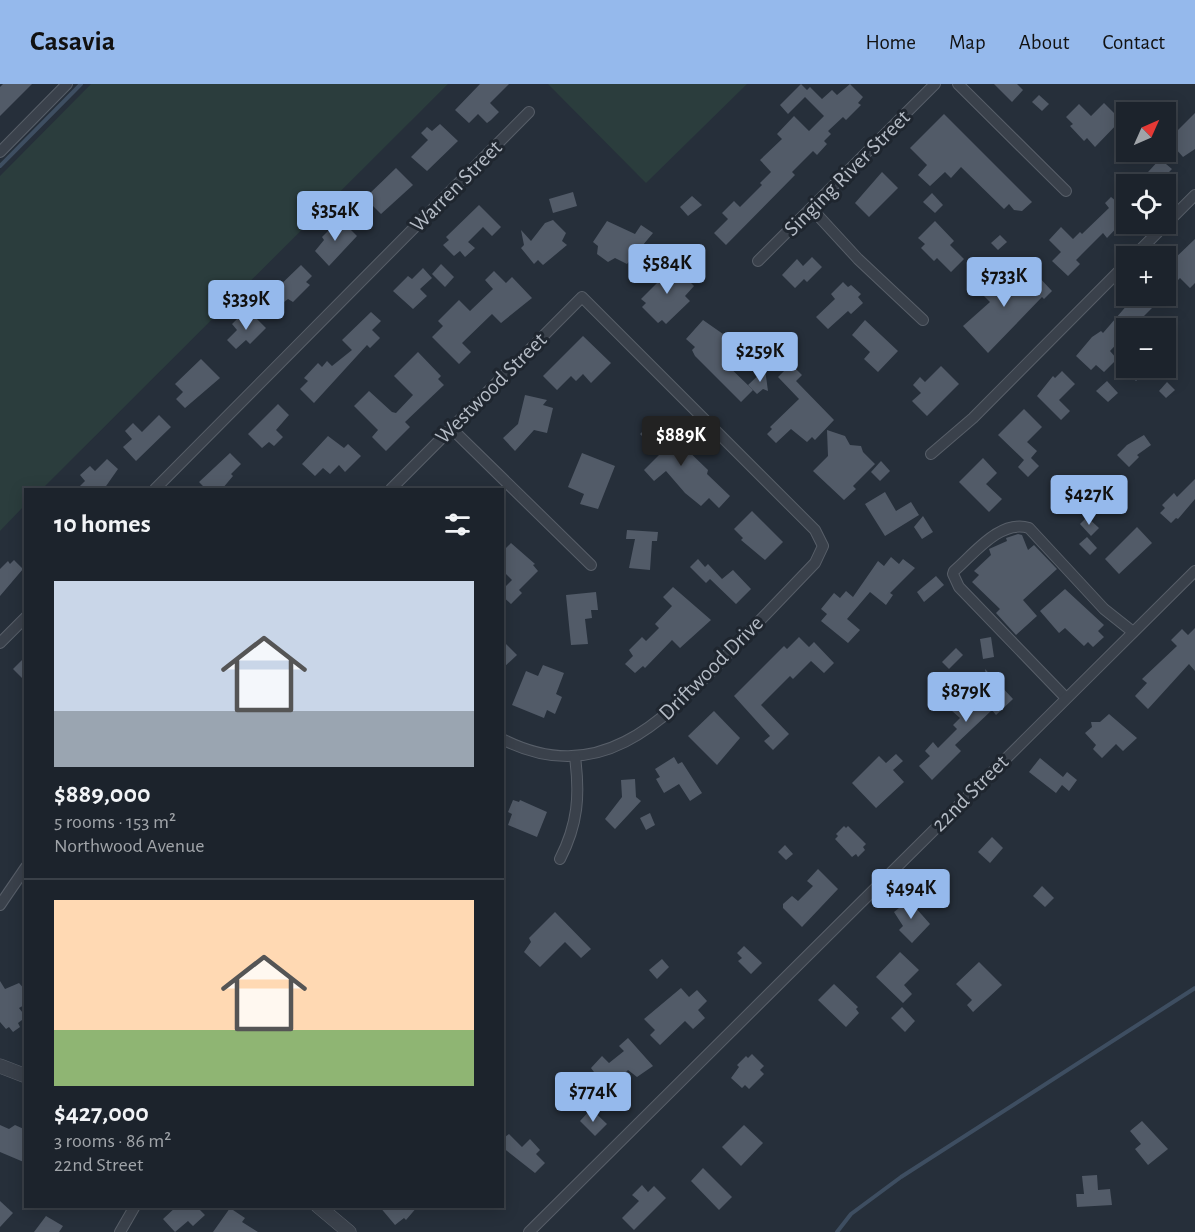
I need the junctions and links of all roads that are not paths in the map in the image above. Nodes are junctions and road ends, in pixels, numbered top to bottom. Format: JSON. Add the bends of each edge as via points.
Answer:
{"nodes":[{"id":1,"x":935,"y":84,"type":"edge"},
{"id":2,"x":958,"y":84,"type":"edge"},
{"id":3,"x":66,"y":85,"type":"edge"},
{"id":4,"x":529,"y":112,"type":"dead end"},
{"id":5,"x":0,"y":152,"type":"edge"},
{"id":6,"x":1066,"y":191,"type":"dead end"},
{"id":7,"x":1195,"y":195,"type":"edge"},
{"id":8,"x":812,"y":209,"type":"junction"},
{"id":9,"x":1144,"y":246,"type":"edge"},
{"id":10,"x":758,"y":261,"type":"dead end"},
{"id":11,"x":1116,"y":274,"type":"edge"},
{"id":12,"x":923,"y":320,"type":"dead end"},
{"id":13,"x":452,"y":428,"type":"junction"},
{"id":14,"x":931,"y":454,"type":"dead end"},
{"id":15,"x":155,"y":488,"type":"edge"},
{"id":16,"x":392,"y":488,"type":"edge"},
{"id":17,"x":823,"y":546,"type":"joint"},
{"id":18,"x":591,"y":565,"type":"dead end"},
{"id":19,"x":1195,"y":571,"type":"edge"},
{"id":20,"x":24,"y":619,"type":"edge"},
{"id":21,"x":1133,"y":632,"type":"junction"},
{"id":22,"x":0,"y":643,"type":"edge"},
{"id":23,"x":1066,"y":698,"type":"junction"},
{"id":24,"x":504,"y":740,"type":"edge"},
{"id":25,"x":575,"y":757,"type":"junction"},
{"id":26,"x":560,"y":859,"type":"dead end"},
{"id":27,"x":24,"y":870,"type":"edge"},
{"id":28,"x":0,"y":905,"type":"edge"},
{"id":29,"x":0,"y":1066,"type":"edge"},
{"id":30,"x":24,"y":1075,"type":"edge"},
{"id":31,"x":134,"y":1208,"type":"edge"},
{"id":32,"x":320,"y":1208,"type":"edge"},
{"id":33,"x":120,"y":1232,"type":"edge"},
{"id":34,"x":349,"y":1232,"type":"edge"},
{"id":35,"x":529,"y":1232,"type":"edge"}],
"edges":[{"from":1,"to":8,"type":"street","name":"Singing River Street"},
{"from":2,"to":6,"type":"street"},
{"from":3,"to":5,"type":"street"},
{"from":4,"to":15,"type":"street","name":"Warren Street"},
{"from":7,"to":9,"type":"street"},
{"from":8,"to":10,"type":"street","name":"Singing River Street"},
{"from":8,"to":12,"type":"street"},
{"from":11,"to":14,"type":"street","via":[[973,418]]},
{"from":13,"to":16,"type":"street","name":"Westwood Street"},
{"from":13,"to":17,"type":"street","name":"Westwood Street","via":[[582,297],[815,530]]},
{"from":13,"to":18,"type":"street"},
{"from":17,"to":25,"type":"street","name":"Driftwood Drive","via":[[815,563],[660,721],[621,745]]},
{"from":19,"to":21,"type":"street","name":"22nd Street"},
{"from":20,"to":22,"type":"street"},
{"from":21,"to":23,"type":"street","name":"22nd Street"},
{"from":21,"to":23,"type":"street","via":[[1104,609],[1029,528],[1005,529],[954,571],[959,587]]},
{"from":23,"to":35,"type":"street","name":"22nd Street"},
{"from":24,"to":25,"type":"street","via":[[529,750]]},
{"from":25,"to":26,"type":"street","via":[[578,810]]},
{"from":27,"to":28,"type":"street"},
{"from":29,"to":30,"type":"street"},
{"from":31,"to":33,"type":"street"},
{"from":32,"to":34,"type":"street"}]}
